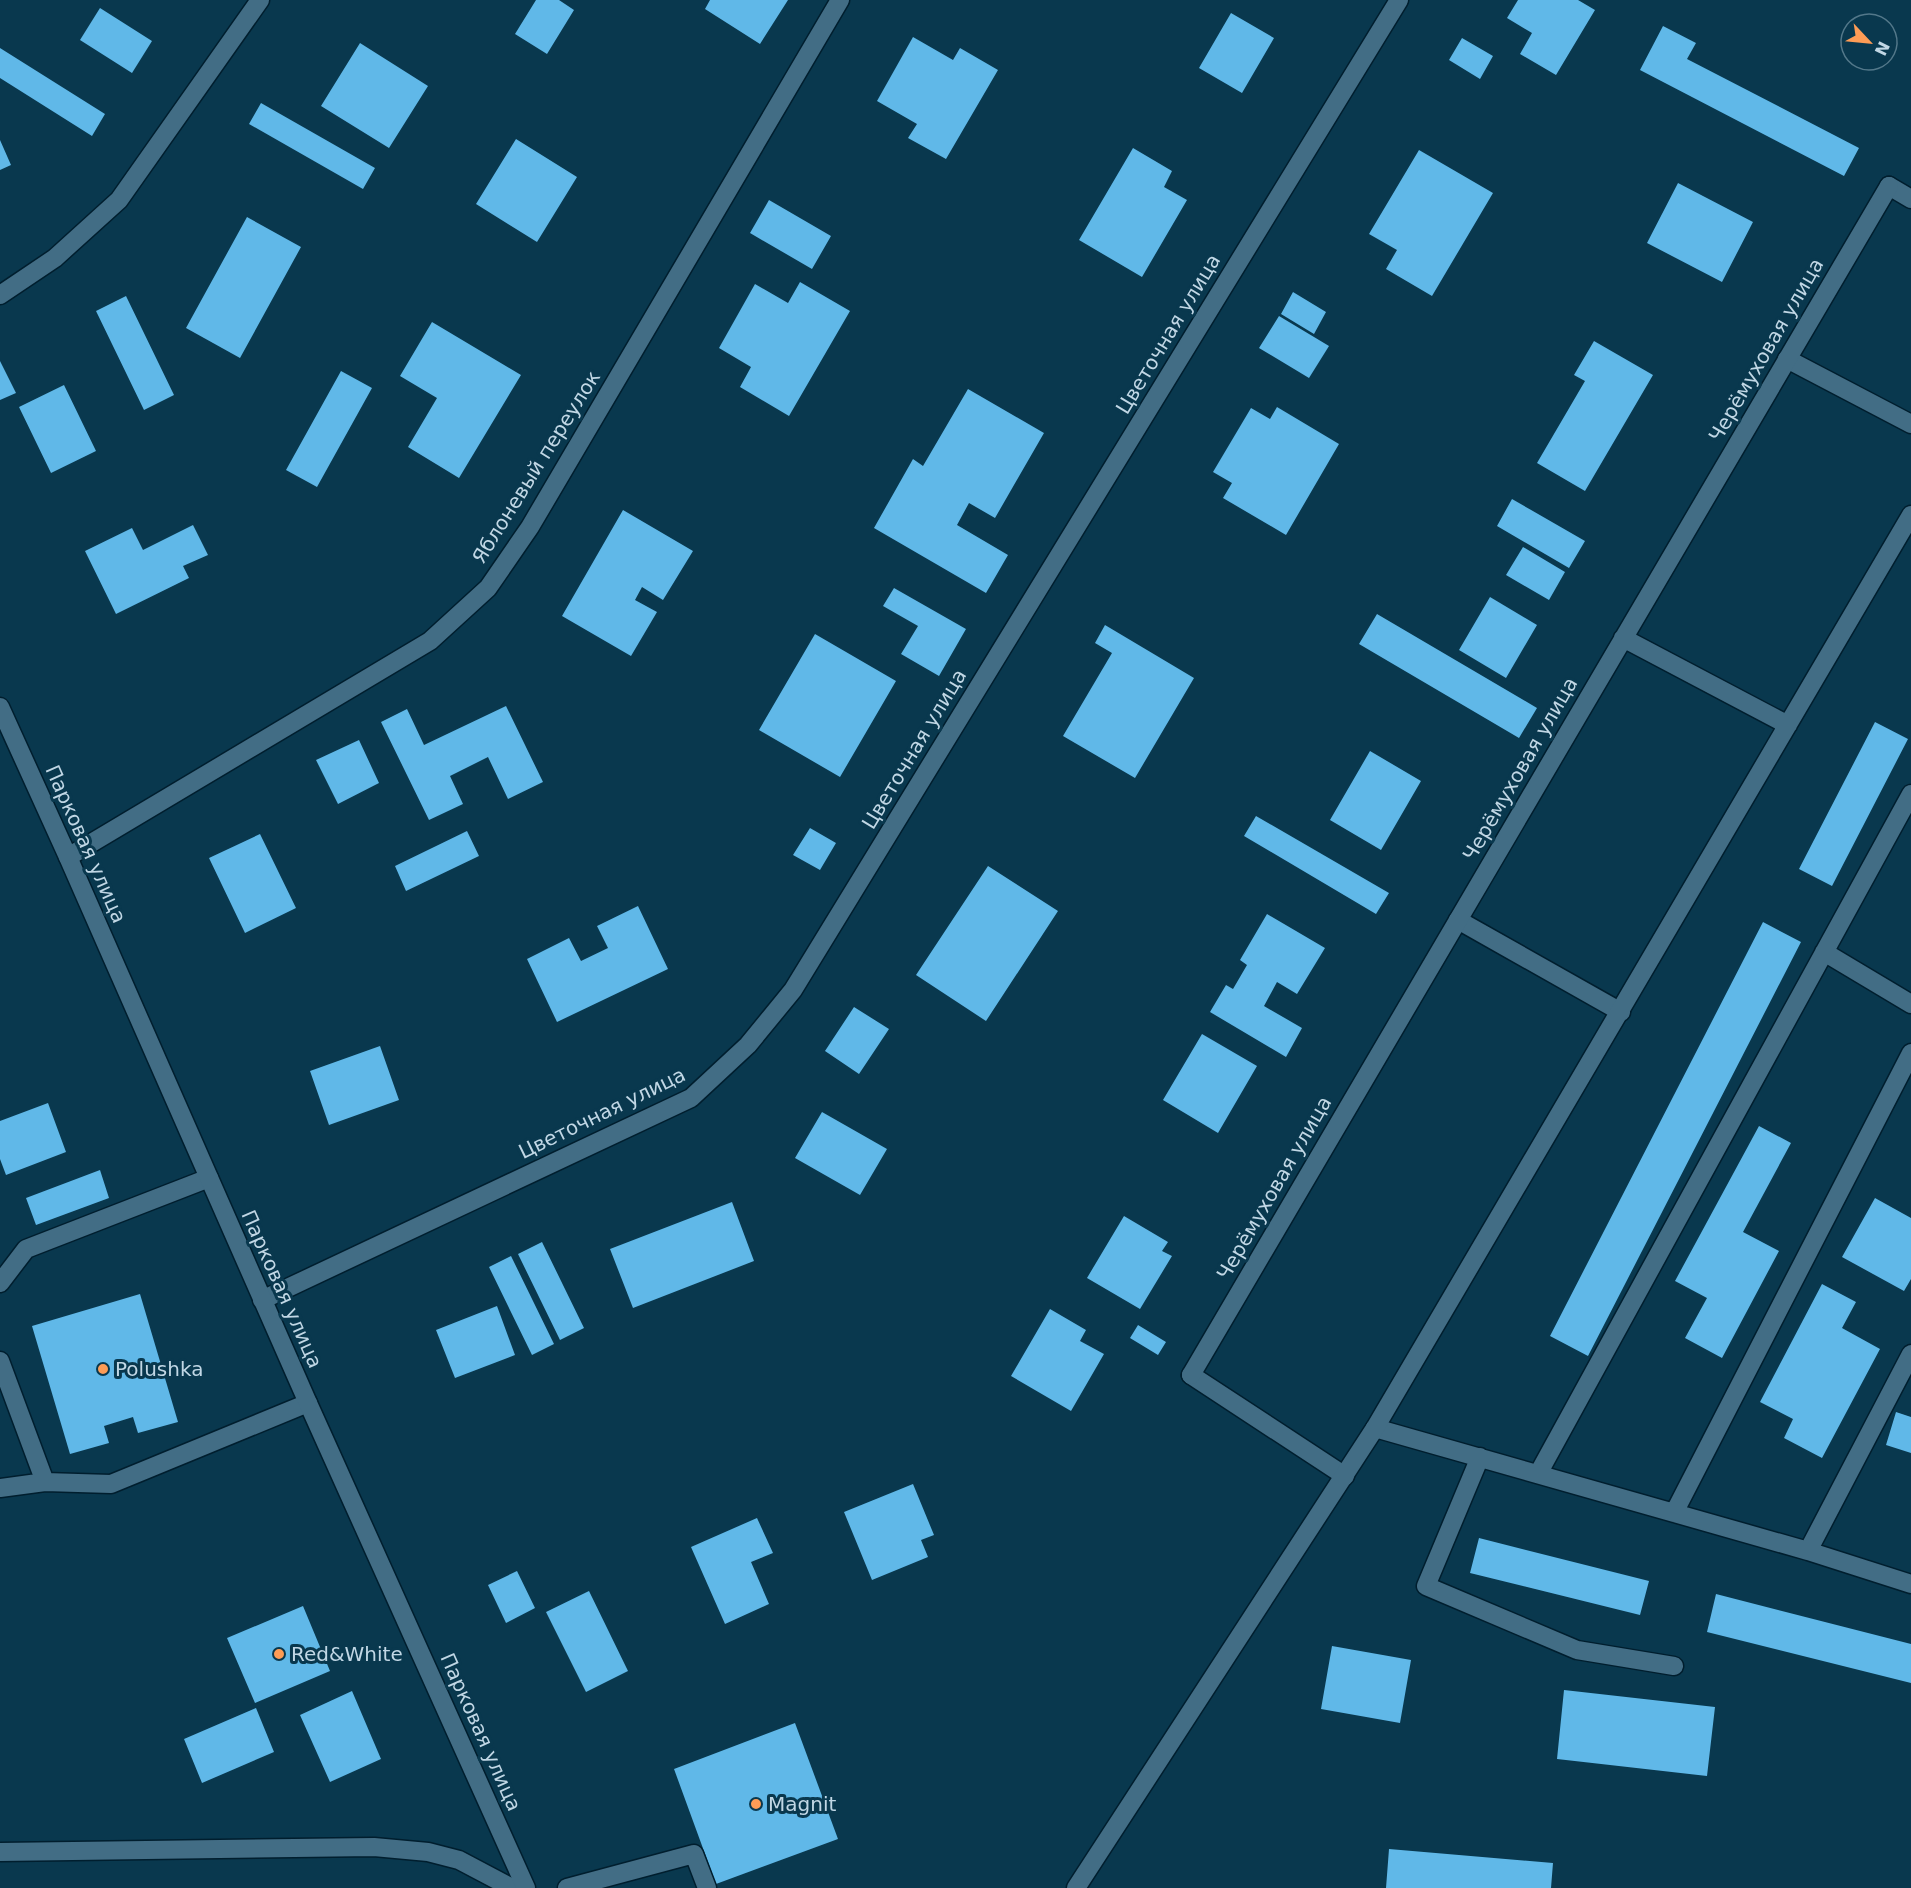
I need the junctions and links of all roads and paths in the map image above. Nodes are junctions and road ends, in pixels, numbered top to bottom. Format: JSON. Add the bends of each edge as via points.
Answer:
{"nodes":[{"id":1,"x":260,"y":0,"type":"edge"},
{"id":2,"x":840,"y":0,"type":"edge"},
{"id":3,"x":1399,"y":0,"type":"edge"},
{"id":4,"x":1911,"y":199,"type":"edge"},
{"id":5,"x":0,"y":295,"type":"edge"},
{"id":6,"x":1787,"y":359,"type":"junction"},
{"id":7,"x":1911,"y":424,"type":"edge"},
{"id":8,"x":1911,"y":515,"type":"edge"},
{"id":9,"x":1623,"y":638,"type":"junction"},
{"id":10,"x":0,"y":707,"type":"edge"},
{"id":11,"x":1788,"y":725,"type":"junction"},
{"id":12,"x":1911,"y":794,"type":"edge"},
{"id":13,"x":68,"y":857,"type":"junction"},
{"id":14,"x":1458,"y":920,"type":"junction"},
{"id":15,"x":1824,"y":952,"type":"junction"},
{"id":16,"x":1911,"y":1004,"type":"edge"},
{"id":17,"x":1621,"y":1012,"type":"junction"},
{"id":18,"x":1911,"y":1053,"type":"edge"},
{"id":19,"x":209,"y":1178,"type":"junction"},
{"id":20,"x":0,"y":1283,"type":"edge"},
{"id":21,"x":262,"y":1300,"type":"junction"},
{"id":22,"x":1911,"y":1354,"type":"edge"},
{"id":23,"x":0,"y":1361,"type":"edge"},
{"id":24,"x":1906,"y":1375,"type":"edge"},
{"id":25,"x":308,"y":1404,"type":"junction"},
{"id":26,"x":1376,"y":1428,"type":"junction"},
{"id":27,"x":1480,"y":1457,"type":"junction"},
{"id":28,"x":1538,"y":1474,"type":"junction"},
{"id":29,"x":1345,"y":1476,"type":"junction"},
{"id":30,"x":45,"y":1482,"type":"junction"},
{"id":31,"x":0,"y":1488,"type":"edge"},
{"id":32,"x":1674,"y":1513,"type":"junction"},
{"id":33,"x":1808,"y":1551,"type":"junction"},
{"id":34,"x":1911,"y":1584,"type":"edge"},
{"id":35,"x":1674,"y":1666,"type":"dead end"},
{"id":36,"x":0,"y":1852,"type":"edge"},
{"id":37,"x":512,"y":1888,"type":"edge"},
{"id":38,"x":526,"y":1888,"type":"edge"},
{"id":39,"x":567,"y":1888,"type":"edge"},
{"id":40,"x":707,"y":1888,"type":"edge"},
{"id":41,"x":1076,"y":1888,"type":"edge"}],
"edges":[{"from":1,"to":5,"type":"street","via":[[119,200],[55,258]]},
{"from":2,"to":13,"type":"street","name":"Яблоневый переулок","via":[[530,527],[488,588],[430,641]]},
{"from":3,"to":21,"type":"street","name":"Цветочная улица","via":[[793,990],[748,1045],[691,1098]]},
{"from":4,"to":6,"type":"street","name":"Черёмуховая улица","via":[[1889,186]]},
{"from":6,"to":7,"type":"street"},
{"from":6,"to":9,"type":"street","name":"Черёмуховая улица"},
{"from":8,"to":11,"type":"street"},
{"from":9,"to":11,"type":"street"},
{"from":9,"to":14,"type":"street","name":"Черёмуховая улица"},
{"from":10,"to":13,"type":"street","name":"Парковая улица"},
{"from":11,"to":17,"type":"street"},
{"from":12,"to":15,"type":"street"},
{"from":13,"to":19,"type":"street","name":"Парковая улица"},
{"from":14,"to":17,"type":"street"},
{"from":14,"to":29,"type":"street","name":"Черёмуховая улица","via":[[1191,1375]]},
{"from":15,"to":16,"type":"street"},
{"from":15,"to":28,"type":"street"},
{"from":17,"to":26,"type":"street"},
{"from":18,"to":32,"type":"street"},
{"from":19,"to":20,"type":"street","via":[[26,1249]]},
{"from":19,"to":21,"type":"street","name":"Парковая улица"},
{"from":21,"to":25,"type":"street","name":"Парковая улица"},
{"from":22,"to":24,"type":"street"},
{"from":23,"to":30,"type":"street"},
{"from":24,"to":33,"type":"street"},
{"from":25,"to":30,"type":"street","via":[[111,1484]]},
{"from":25,"to":38,"type":"street","name":"Парковая улица"},
{"from":26,"to":27,"type":"street"},
{"from":26,"to":29,"type":"street"},
{"from":27,"to":28,"type":"street"},
{"from":27,"to":35,"type":"street","via":[[1426,1586],[1577,1650]]},
{"from":28,"to":32,"type":"street"},
{"from":29,"to":41,"type":"street"},
{"from":30,"to":31,"type":"street"},
{"from":32,"to":33,"type":"street"},
{"from":33,"to":34,"type":"street"},
{"from":36,"to":37,"type":"street","via":[[374,1847],[428,1852],[459,1860]]},
{"from":39,"to":40,"type":"street","via":[[694,1854]]}]}
